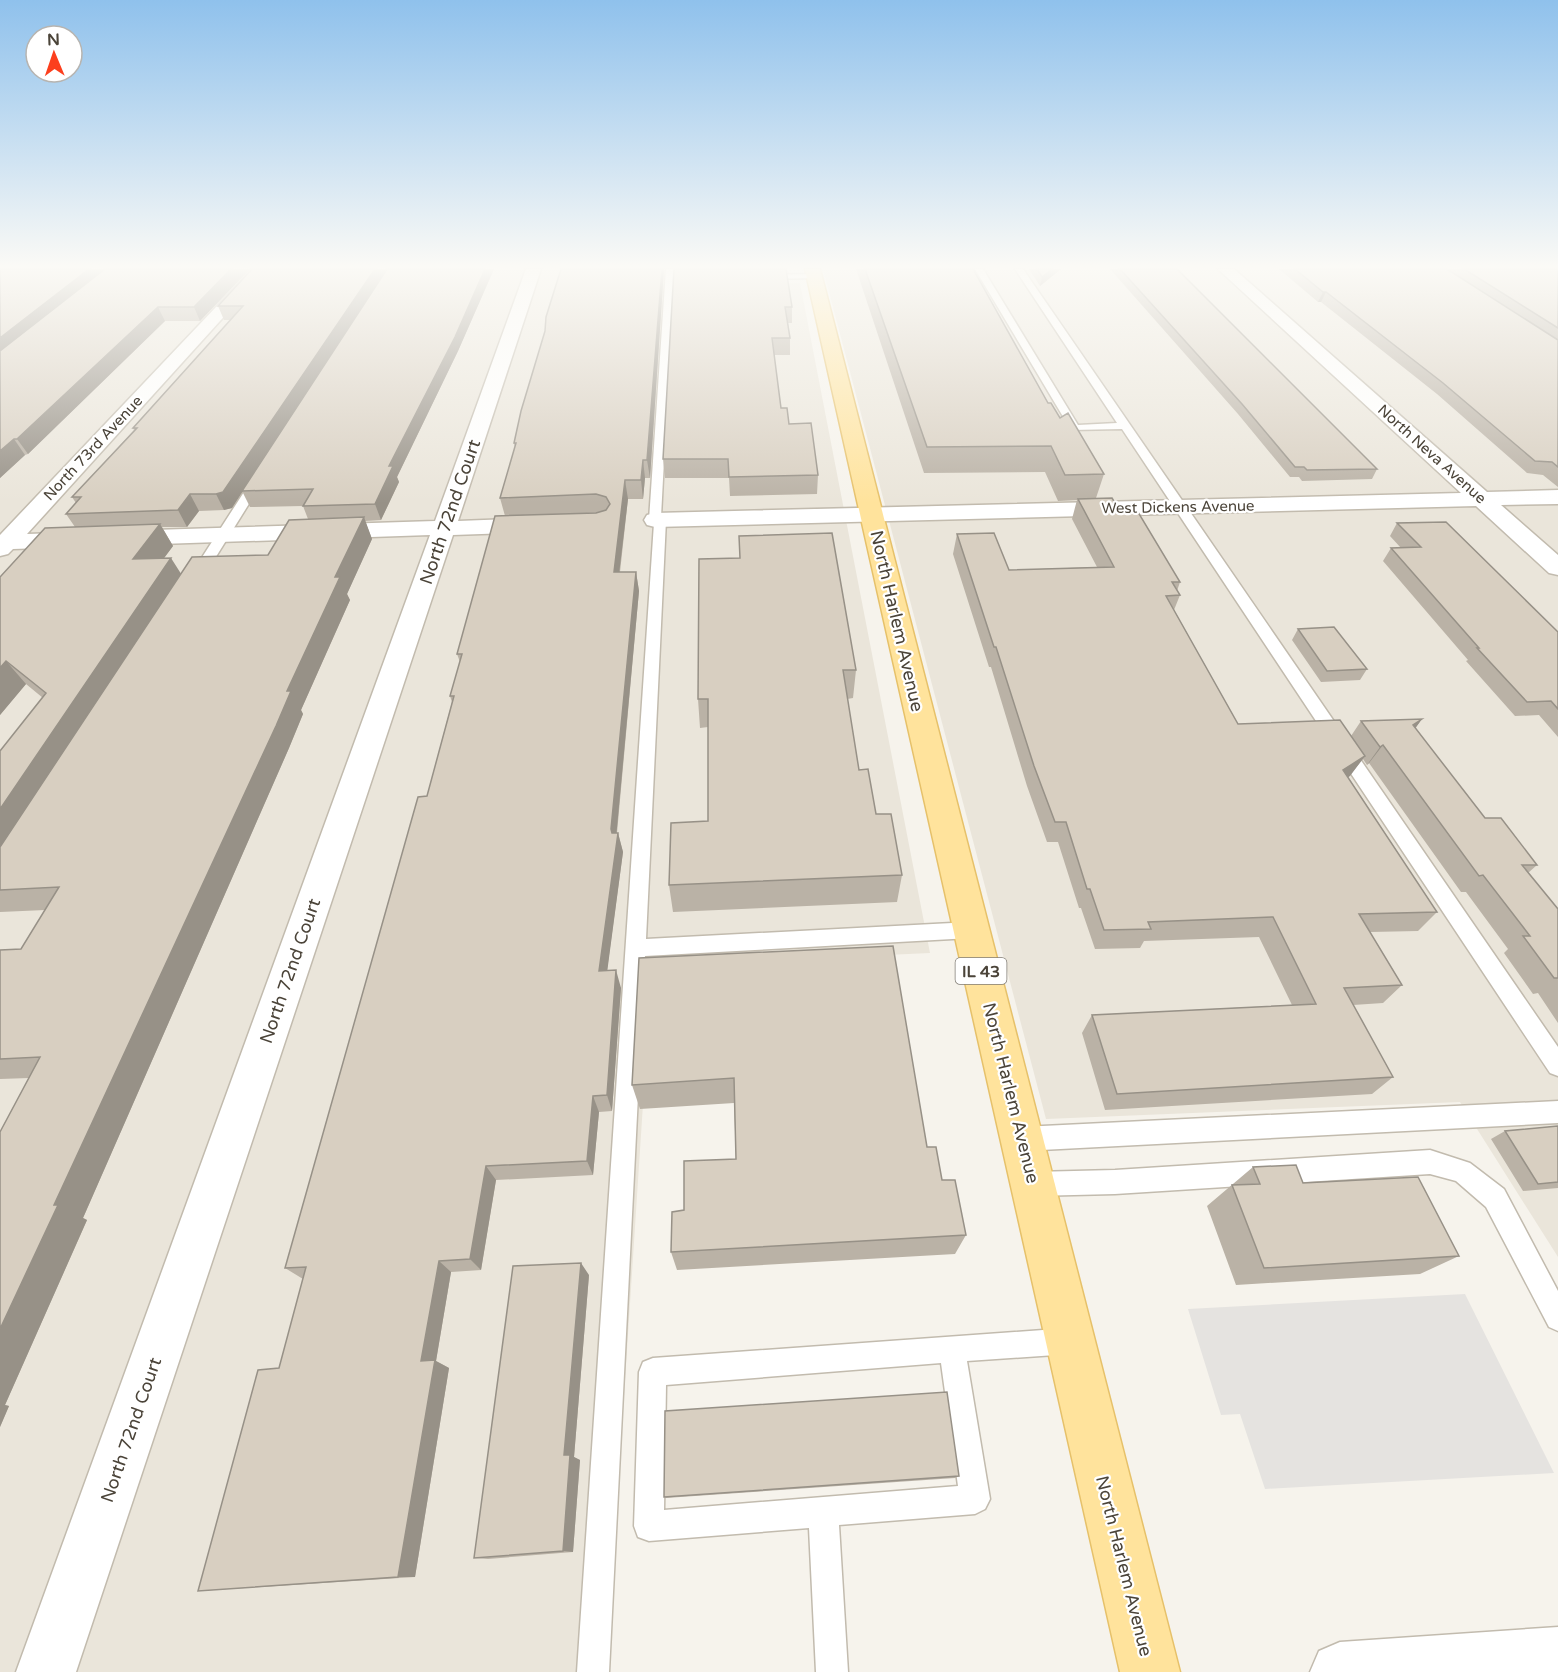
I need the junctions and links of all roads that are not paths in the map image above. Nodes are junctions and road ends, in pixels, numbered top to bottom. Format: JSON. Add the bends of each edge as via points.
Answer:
{"nodes":[{"id":1,"x":187,"y":347,"type":"edge"},
{"id":2,"x":507,"y":347,"type":"edge"},
{"id":3,"x":666,"y":347,"type":"edge"},
{"id":4,"x":821,"y":347,"type":"edge"},
{"id":5,"x":1027,"y":347,"type":"edge"},
{"id":6,"x":1072,"y":347,"type":"edge"},
{"id":7,"x":1313,"y":347,"type":"edge"},
{"id":8,"x":1125,"y":426,"type":"junction"},
{"id":9,"x":268,"y":465,"type":"edge"},
{"id":10,"x":1558,"y":497,"type":"edge"},
{"id":11,"x":1482,"y":499,"type":"junction"},
{"id":12,"x":1180,"y":507,"type":"junction"},
{"id":13,"x":872,"y":514,"type":"junction"},
{"id":14,"x":657,"y":520,"type":"junction"},
{"id":15,"x":563,"y":524,"type":"edge"},
{"id":16,"x":444,"y":528,"type":"junction"},
{"id":17,"x":223,"y":535,"type":"junction"},
{"id":18,"x":2,"y":544,"type":"edge"},
{"id":19,"x":1558,"y":568,"type":"edge"},
{"id":20,"x":191,"y":585,"type":"edge"},
{"id":21,"x":971,"y":930,"type":"junction"},
{"id":22,"x":635,"y":948,"type":"junction"},
{"id":23,"x":1558,"y":1066,"type":"edge"},
{"id":24,"x":1558,"y":1112,"type":"edge"},
{"id":25,"x":1022,"y":1139,"type":"junction"},
{"id":26,"x":1033,"y":1184,"type":"junction"},
{"id":27,"x":1558,"y":1318,"type":"edge"},
{"id":28,"x":1070,"y":1341,"type":"junction"},
{"id":29,"x":952,"y":1349,"type":"junction"},
{"id":30,"x":823,"y":1511,"type":"junction"},
{"id":31,"x":1558,"y":1657,"type":"edge"},
{"id":32,"x":46,"y":1672,"type":"edge"},
{"id":33,"x":593,"y":1672,"type":"edge"},
{"id":34,"x":832,"y":1672,"type":"edge"},
{"id":35,"x":1150,"y":1672,"type":"edge"},
{"id":36,"x":1340,"y":1672,"type":"edge"}],
"edges":[{"from":1,"to":18,"type":"street","name":"North 73rd Avenue"},
{"from":2,"to":16,"type":"street","name":"North 72nd Court"},
{"from":3,"to":14,"type":"lane"},
{"from":4,"to":13,"type":"main road","name":"North Harlem Avenue","number":"IL 43"},
{"from":5,"to":8,"type":"lane","via":[[1076,428]]},
{"from":6,"to":8,"type":"lane"},
{"from":7,"to":11,"type":"street","name":"North Neva Avenue"},
{"from":8,"to":12,"type":"lane"},
{"from":9,"to":17,"type":"lane"},
{"from":10,"to":11,"type":"street","name":"West Dickens Avenue"},
{"from":11,"to":12,"type":"street","name":"West Dickens Avenue"},
{"from":11,"to":19,"type":"street","name":"North Neva Avenue"},
{"from":12,"to":13,"type":"street","name":"West Dickens Avenue"},
{"from":12,"to":23,"type":"lane"},
{"from":13,"to":14,"type":"street","name":"West Dickens Avenue"},
{"from":13,"to":21,"type":"main road","name":"North Harlem Avenue","number":"IL 43"},
{"from":14,"to":22,"type":"lane"},
{"from":15,"to":16,"type":"street"},
{"from":16,"to":17,"type":"street"},
{"from":16,"to":32,"type":"street","name":"North 72nd Court"},
{"from":17,"to":18,"type":"street"},
{"from":17,"to":20,"type":"lane"},
{"from":21,"to":22,"type":"lane"},
{"from":21,"to":25,"type":"main road","name":"North Harlem Avenue","number":"IL 43"},
{"from":22,"to":33,"type":"lane"},
{"from":24,"to":25,"type":"lane"},
{"from":25,"to":26,"type":"main road","name":"North Harlem Avenue","number":"IL 43"},
{"from":26,"to":27,"type":"lane","via":[[1430,1162],[1462,1171],[1495,1197]]},
{"from":26,"to":28,"type":"main road","name":"North Harlem Avenue","number":"IL 43"},
{"from":28,"to":29,"type":"lane"},
{"from":28,"to":35,"type":"main road","name":"North Harlem Avenue","number":"IL 43"},
{"from":29,"to":30,"type":"lane","via":[[975,1499]]},
{"from":29,"to":30,"type":"lane","via":[[653,1372],[649,1526]]},
{"from":30,"to":34,"type":"lane"},
{"from":31,"to":36,"type":"street"}]}
